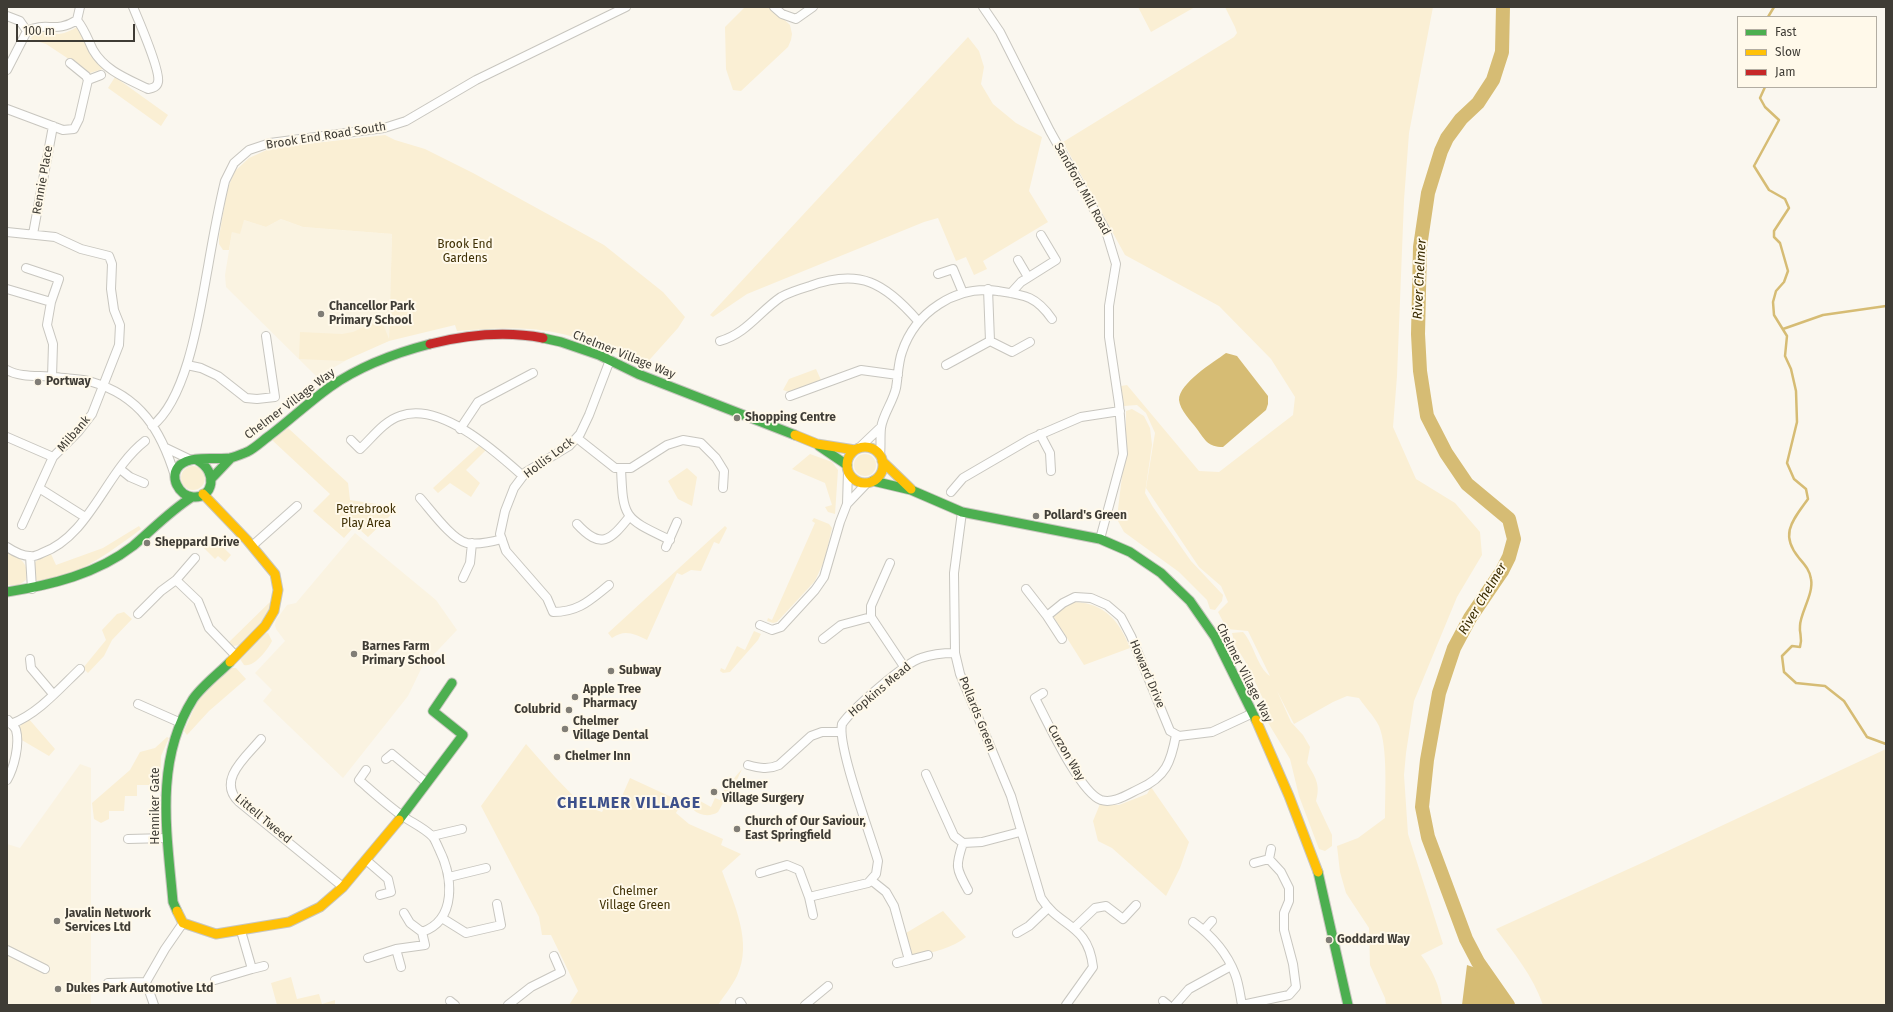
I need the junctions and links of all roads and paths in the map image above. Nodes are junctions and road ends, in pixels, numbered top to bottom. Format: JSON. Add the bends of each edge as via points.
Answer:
{"nodes":[{"id":1,"x":80,"y":7,"type":"edge"},
{"id":2,"x":132,"y":7,"type":"edge"},
{"id":3,"x":626,"y":7,"type":"edge"},
{"id":4,"x":774,"y":7,"type":"edge"},
{"id":5,"x":813,"y":7,"type":"edge"},
{"id":6,"x":987,"y":9,"type":"edge"},
{"id":7,"x":7,"y":16,"type":"edge"},
{"id":8,"x":77,"y":20,"type":"junction"},
{"id":9,"x":27,"y":31,"type":"junction"},
{"id":10,"x":70,"y":63,"type":"dead end"},
{"id":11,"x":7,"y":70,"type":"edge"},
{"id":12,"x":101,"y":75,"type":"dead end"},
{"id":13,"x":88,"y":80,"type":"junction"},
{"id":14,"x":7,"y":109,"type":"edge"},
{"id":15,"x":53,"y":126,"type":"junction"},
{"id":16,"x":7,"y":232,"type":"edge"},
{"id":17,"x":33,"y":234,"type":"junction"},
{"id":18,"x":1041,"y":235,"type":"dead end"},
{"id":19,"x":1018,"y":260,"type":"dead end"},
{"id":20,"x":26,"y":268,"type":"dead end"},
{"id":21,"x":938,"y":274,"type":"dead end"},
{"id":22,"x":1028,"y":277,"type":"junction"},
{"id":23,"x":7,"y":289,"type":"edge"},
{"id":24,"x":988,"y":289,"type":"junction"},
{"id":25,"x":964,"y":293,"type":"junction"},
{"id":26,"x":1011,"y":293,"type":"junction"},
{"id":27,"x":51,"y":302,"type":"junction"},
{"id":28,"x":1052,"y":319,"type":"dead end"},
{"id":29,"x":918,"y":321,"type":"junction"},
{"id":30,"x":266,"y":336,"type":"dead end"},
{"id":31,"x":720,"y":341,"type":"dead end"},
{"id":32,"x":990,"y":341,"type":"junction"},
{"id":33,"x":1030,"y":342,"type":"dead end"},
{"id":34,"x":610,"y":360,"type":"junction"},
{"id":35,"x":187,"y":365,"type":"junction"},
{"id":36,"x":946,"y":365,"type":"dead end"},
{"id":37,"x":7,"y":370,"type":"edge"},
{"id":38,"x":533,"y":373,"type":"dead end"},
{"id":39,"x":898,"y":375,"type":"junction"},
{"id":40,"x":52,"y":377,"type":"junction"},
{"id":41,"x":104,"y":386,"type":"junction"},
{"id":42,"x":790,"y":396,"type":"dead end"},
{"id":43,"x":1120,"y":411,"type":"junction"},
{"id":44,"x":152,"y":426,"type":"junction"},
{"id":45,"x":881,"y":427,"type":"junction"},
{"id":46,"x":460,"y":429,"type":"junction"},
{"id":47,"x":1040,"y":434,"type":"junction"},
{"id":48,"x":7,"y":437,"type":"edge"},
{"id":49,"x":577,"y":438,"type":"junction"},
{"id":50,"x":351,"y":440,"type":"dead end"},
{"id":51,"x":145,"y":441,"type":"dead end"},
{"id":52,"x":817,"y":444,"type":"junction"},
{"id":53,"x":166,"y":448,"type":"junction"},
{"id":54,"x":857,"y":448,"type":"junction"},
{"id":55,"x":53,"y":457,"type":"junction"},
{"id":56,"x":231,"y":458,"type":"junction"},
{"id":57,"x":881,"y":458,"type":"junction"},
{"id":58,"x":194,"y":460,"type":"junction"},
{"id":59,"x":621,"y":468,"type":"junction"},
{"id":60,"x":847,"y":468,"type":"junction"},
{"id":61,"x":120,"y":469,"type":"junction"},
{"id":62,"x":1051,"y":471,"type":"dead end"},
{"id":63,"x":175,"y":476,"type":"junction"},
{"id":64,"x":523,"y":476,"type":"junction"},
{"id":65,"x":212,"y":478,"type":"junction"},
{"id":66,"x":870,"y":482,"type":"junction"},
{"id":67,"x":144,"y":483,"type":"dead end"},
{"id":68,"x":39,"y":488,"type":"junction"},
{"id":69,"x":723,"y":488,"type":"dead end"},
{"id":70,"x":911,"y":490,"type":"junction"},
{"id":71,"x":951,"y":492,"type":"dead end"},
{"id":72,"x":175,"y":494,"type":"junction"},
{"id":73,"x":203,"y":494,"type":"junction"},
{"id":74,"x":192,"y":497,"type":"junction"},
{"id":75,"x":420,"y":498,"type":"dead end"},
{"id":76,"x":847,"y":504,"type":"junction"},
{"id":77,"x":297,"y":506,"type":"dead end"},
{"id":78,"x":962,"y":512,"type":"junction"},
{"id":79,"x":168,"y":513,"type":"junction"},
{"id":80,"x":630,"y":516,"type":"junction"},
{"id":81,"x":86,"y":517,"type":"junction"},
{"id":82,"x":677,"y":522,"type":"dead end"},
{"id":83,"x":577,"y":524,"type":"dead end"},
{"id":84,"x":22,"y":525,"type":"dead end"},
{"id":85,"x":502,"y":539,"type":"junction"},
{"id":86,"x":1100,"y":539,"type":"junction"},
{"id":87,"x":472,"y":543,"type":"junction"},
{"id":88,"x":252,"y":546,"type":"junction"},
{"id":89,"x":7,"y":547,"type":"edge"},
{"id":90,"x":30,"y":556,"type":"junction"},
{"id":91,"x":195,"y":558,"type":"dead end"},
{"id":92,"x":890,"y":563,"type":"dead end"},
{"id":93,"x":463,"y":578,"type":"dead end"},
{"id":94,"x":176,"y":580,"type":"junction"},
{"id":95,"x":609,"y":585,"type":"dead end"},
{"id":96,"x":32,"y":589,"type":"junction"},
{"id":97,"x":1026,"y":589,"type":"dead end"},
{"id":98,"x":7,"y":592,"type":"edge"},
{"id":99,"x":138,"y":614,"type":"dead end"},
{"id":100,"x":1047,"y":616,"type":"junction"},
{"id":101,"x":871,"y":617,"type":"junction"},
{"id":102,"x":760,"y":625,"type":"dead end"},
{"id":103,"x":823,"y":639,"type":"dead end"},
{"id":104,"x":1062,"y":639,"type":"dead end"},
{"id":105,"x":955,"y":653,"type":"junction"},
{"id":106,"x":236,"y":656,"type":"junction"},
{"id":107,"x":30,"y":659,"type":"dead end"},
{"id":108,"x":905,"y":668,"type":"junction"},
{"id":109,"x":80,"y":669,"type":"dead end"},
{"id":110,"x":452,"y":683,"type":"dead end"},
{"id":111,"x":1043,"y":693,"type":"dead end"},
{"id":112,"x":53,"y":694,"type":"junction"},
{"id":113,"x":138,"y":704,"type":"dead end"},
{"id":114,"x":1253,"y":713,"type":"junction"},
{"id":115,"x":9,"y":722,"type":"edge"},
{"id":116,"x":181,"y":723,"type":"junction"},
{"id":117,"x":840,"y":732,"type":"junction"},
{"id":118,"x":1176,"y":735,"type":"junction"},
{"id":119,"x":261,"y":739,"type":"dead end"},
{"id":120,"x":386,"y":759,"type":"dead end"},
{"id":121,"x":748,"y":765,"type":"dead end"},
{"id":122,"x":366,"y":770,"type":"dead end"},
{"id":123,"x":926,"y":774,"type":"dead end"},
{"id":124,"x":7,"y":780,"type":"edge"},
{"id":125,"x":427,"y":783,"type":"junction"},
{"id":126,"x":402,"y":816,"type":"junction"},
{"id":127,"x":462,"y":829,"type":"dead end"},
{"id":128,"x":1020,"y":832,"type":"junction"},
{"id":129,"x":432,"y":836,"type":"junction"},
{"id":130,"x":167,"y":838,"type":"junction"},
{"id":131,"x":128,"y":839,"type":"dead end"},
{"id":132,"x":963,"y":843,"type":"junction"},
{"id":133,"x":1271,"y":849,"type":"dead end"},
{"id":134,"x":366,"y":860,"type":"junction"},
{"id":135,"x":1269,"y":860,"type":"junction"},
{"id":136,"x":1254,"y":863,"type":"dead end"},
{"id":137,"x":486,"y":868,"type":"dead end"},
{"id":138,"x":760,"y":873,"type":"dead end"},
{"id":139,"x":449,"y":877,"type":"junction"},
{"id":140,"x":871,"y":880,"type":"junction"},
{"id":141,"x":343,"y":887,"type":"junction"},
{"id":142,"x":968,"y":890,"type":"dead end"},
{"id":143,"x":380,"y":895,"type":"dead end"},
{"id":144,"x":809,"y":897,"type":"junction"},
{"id":145,"x":497,"y":904,"type":"dead end"},
{"id":146,"x":1136,"y":905,"type":"dead end"},
{"id":147,"x":1048,"y":908,"type":"junction"},
{"id":148,"x":404,"y":913,"type":"dead end"},
{"id":149,"x":813,"y":915,"type":"dead end"},
{"id":150,"x":442,"y":918,"type":"junction"},
{"id":151,"x":1212,"y":921,"type":"dead end"},
{"id":152,"x":1192,"y":922,"type":"dead end"},
{"id":153,"x":183,"y":923,"type":"junction"},
{"id":154,"x":1074,"y":928,"type":"junction"},
{"id":155,"x":1204,"y":930,"type":"junction"},
{"id":156,"x":241,"y":931,"type":"junction"},
{"id":157,"x":422,"y":932,"type":"junction"},
{"id":158,"x":1017,"y":933,"type":"dead end"},
{"id":159,"x":396,"y":949,"type":"junction"},
{"id":160,"x":7,"y":950,"type":"edge"},
{"id":161,"x":928,"y":955,"type":"dead end"},
{"id":162,"x":554,"y":956,"type":"dead end"},
{"id":163,"x":368,"y":958,"type":"dead end"},
{"id":164,"x":909,"y":960,"type":"junction"},
{"id":165,"x":897,"y":963,"type":"dead end"},
{"id":166,"x":264,"y":966,"type":"dead end"},
{"id":167,"x":1232,"y":966,"type":"junction"},
{"id":168,"x":402,"y":967,"type":"dead end"},
{"id":169,"x":45,"y":969,"type":"dead end"},
{"id":170,"x":252,"y":969,"type":"junction"},
{"id":171,"x":215,"y":980,"type":"dead end"},
{"id":172,"x":146,"y":982,"type":"junction"},
{"id":173,"x":108,"y":983,"type":"dead end"},
{"id":174,"x":828,"y":986,"type":"dead end"},
{"id":175,"x":154,"y":1005,"type":"edge"},
{"id":176,"x":508,"y":1005,"type":"edge"},
{"id":177,"x":805,"y":1005,"type":"edge"},
{"id":178,"x":1066,"y":1005,"type":"edge"},
{"id":179,"x":1175,"y":1005,"type":"edge"},
{"id":180,"x":1242,"y":1005,"type":"edge"},
{"id":181,"x":1348,"y":1005,"type":"edge"}],
"edges":[{"from":1,"to":8,"type":"street"},
{"from":2,"to":8,"type":"street","via":[[154,60],[159,80],[154,88],[148,89],[119,75],[104,63]]},
{"from":3,"to":35,"type":"street","name":"Brook End Road South","via":[[476,80],[406,122],[384,128],[270,143],[240,156],[225,181],[199,318]]},
{"from":4,"to":5,"type":"street","via":[[782,14],[796,19]]},
{"from":6,"to":43,"type":"street","name":"Sandford Mill Road","via":[[1062,154],[1106,231],[1112,247],[1116,264],[1109,306],[1109,337]]},
{"from":7,"to":9,"type":"street","via":[[20,21]]},
{"from":8,"to":9,"type":"street","via":[[60,28],[38,26]]},
{"from":9,"to":11,"type":"street"},
{"from":10,"to":13,"type":"street"},
{"from":12,"to":13,"type":"street"},
{"from":13,"to":15,"type":"street","via":[[74,129]]},
{"from":14,"to":15,"type":"street"},
{"from":15,"to":17,"type":"street","name":"Rennie Place"},
{"from":16,"to":17,"type":"street"},
{"from":17,"to":41,"type":"street","name":"Milbank","via":[[55,237],[82,249],[109,256],[112,264],[111,289],[114,310],[120,326],[118,345]]},
{"from":18,"to":22,"type":"street","via":[[1056,260]]},
{"from":19,"to":22,"type":"street"},
{"from":20,"to":27,"type":"street","via":[[59,280]]},
{"from":21,"to":25,"type":"street","via":[[953,269]]},
{"from":22,"to":26,"type":"street"},
{"from":23,"to":27,"type":"street"},
{"from":24,"to":25,"type":"street"},
{"from":24,"to":26,"type":"street"},
{"from":24,"to":32,"type":"street"},
{"from":25,"to":29,"type":"street","via":[[946,300]]},
{"from":26,"to":28,"type":"street","via":[[1031,297],[1043,305]]},
{"from":27,"to":40,"type":"street","via":[[47,325],[53,344]]},
{"from":29,"to":31,"type":"street","via":[[894,295],[875,284],[858,279],[836,278],[781,297],[736,336]]},
{"from":29,"to":39,"type":"street","via":[[901,354]]},
{"from":30,"to":35,"type":"street","via":[[275,397],[246,398],[218,376]]},
{"from":32,"to":33,"type":"street","via":[[1012,352]]},
{"from":32,"to":36,"type":"street"},
{"from":34,"to":49,"type":"street","name":"Hollis Lock","via":[[590,415]]},
{"from":34,"to":52,"type":"street","name":"Chelmer Village Way","via":[[638,374]]},
{"from":34,"to":56,"type":"street","name":"Chelmer Village Way","via":[[561,342],[522,334],[474,336],[432,343],[405,350],[346,376],[248,451]]},
{"from":35,"to":44,"type":"street","name":"Brook End Road South","via":[[168,407],[159,421]]},
{"from":37,"to":40,"type":"street"},
{"from":38,"to":46,"type":"street","via":[[478,402]]},
{"from":39,"to":42,"type":"street","via":[[861,370]]},
{"from":39,"to":45,"type":"street","via":[[896,389]]},
{"from":40,"to":41,"type":"street","via":[[91,381]]},
{"from":41,"to":44,"type":"street","via":[[122,394],[140,409]]},
{"from":41,"to":55,"type":"street","name":"Milbank","via":[[87,421]]},
{"from":43,"to":47,"type":"street","via":[[1081,417]]},
{"from":43,"to":86,"type":"street","name":"Sandford Mill Road","via":[[1123,454]]},
{"from":44,"to":53,"type":"street"},
{"from":45,"to":54,"type":"street"},
{"from":45,"to":57,"type":"street"},
{"from":46,"to":50,"type":"street","via":[[428,413],[412,412],[398,416],[385,425],[360,449]]},
{"from":46,"to":64,"type":"street","via":[[491,448]]},
{"from":47,"to":62,"type":"street","via":[[1050,452]]},
{"from":47,"to":71,"type":"street","via":[[963,478]]},
{"from":48,"to":55,"type":"street","name":"Milbank"},
{"from":49,"to":59,"type":"street","via":[[615,468]]},
{"from":49,"to":64,"type":"street","name":"Hollis Lock"},
{"from":51,"to":61,"type":"street"},
{"from":52,"to":54,"type":"street","name":"Chelmer Village Way"},
{"from":52,"to":60,"type":"street","name":"Chelmer Village Way"},
{"from":53,"to":58,"type":"street"},
{"from":53,"to":63,"type":"street"},
{"from":54,"to":57,"type":"street","name":"Chelmer Village Way","via":[[871,448]]},
{"from":54,"to":60,"type":"street","via":[[848,459]]},
{"from":55,"to":68,"type":"street"},
{"from":56,"to":58,"type":"street","name":"Chelmer Village Way"},
{"from":56,"to":65,"type":"street","name":"Chelmer Village Way"},
{"from":57,"to":66,"type":"street","via":[[881,472]]},
{"from":57,"to":70,"type":"street","name":"Chelmer Village Way"},
{"from":58,"to":63,"type":"street","via":[[180,465]]},
{"from":58,"to":65,"type":"street","via":[[208,467]]},
{"from":59,"to":69,"type":"street","via":[[631,468],[667,445],[683,440],[701,443],[716,458],[724,471]]},
{"from":59,"to":80,"type":"street","via":[[624,508]]},
{"from":60,"to":66,"type":"street","name":"Chelmer Village Way","via":[[855,480]]},
{"from":60,"to":76,"type":"street"},
{"from":61,"to":67,"type":"street"},
{"from":61,"to":81,"type":"street"},
{"from":63,"to":72,"type":"street"},
{"from":64,"to":85,"type":"street","name":"Hollis Lock","via":[[514,488],[505,511],[500,534]]},
{"from":65,"to":73,"type":"street","name":"Chelmer Village Way","via":[[208,490]]},
{"from":66,"to":70,"type":"street","name":"Chelmer Village Way"},
{"from":66,"to":76,"type":"street"},
{"from":68,"to":81,"type":"street"},
{"from":68,"to":84,"type":"street"},
{"from":70,"to":78,"type":"street","name":"Chelmer Village Way"},
{"from":72,"to":74,"type":"street"},
{"from":72,"to":79,"type":"street"},
{"from":73,"to":74,"type":"street"},
{"from":73,"to":88,"type":"street","name":"Henniker Gate"},
{"from":74,"to":79,"type":"street"},
{"from":75,"to":87,"type":"street","via":[[452,534],[466,543]]},
{"from":76,"to":102,"type":"street","via":[[826,570],[815,590],[781,627],[772,630]]},
{"from":77,"to":88,"type":"street"},
{"from":78,"to":86,"type":"street","name":"Chelmer Village Way"},
{"from":78,"to":105,"type":"street","name":"Pollards Green","via":[[954,573]]},
{"from":79,"to":96,"type":"street","via":[[152,530],[110,561],[71,579]]},
{"from":80,"to":82,"type":"street","via":[[632,520],[668,544]]},
{"from":80,"to":83,"type":"street","via":[[610,537],[600,540],[589,537]]},
{"from":81,"to":90,"type":"street","via":[[72,533],[49,551]]},
{"from":85,"to":87,"type":"street"},
{"from":85,"to":95,"type":"street","via":[[506,551],[547,598],[553,612],[581,608]]},
{"from":86,"to":114,"type":"street","name":"Chelmer Village Way","via":[[1143,560],[1161,573],[1190,601],[1215,637]]},
{"from":87,"to":93,"type":"street","via":[[470,563]]},
{"from":88,"to":106,"type":"street","name":"Henniker Gate","via":[[275,574],[278,590],[274,611],[265,626]]},
{"from":89,"to":90,"type":"street"},
{"from":90,"to":96,"type":"street"},
{"from":91,"to":94,"type":"street"},
{"from":92,"to":101,"type":"street","via":[[871,606]]},
{"from":94,"to":99,"type":"street","via":[[160,591]]},
{"from":94,"to":106,"type":"street","via":[[198,602],[209,628]]},
{"from":96,"to":98,"type":"street"},
{"from":97,"to":100,"type":"street"},
{"from":100,"to":104,"type":"street"},
{"from":100,"to":118,"type":"street","name":"Howard Drive","via":[[1075,597],[1091,598],[1107,605],[1121,617],[1170,730]]},
{"from":101,"to":103,"type":"street","via":[[840,625]]},
{"from":101,"to":108,"type":"street"},
{"from":105,"to":108,"type":"street","name":"Hopkins Mead","via":[[920,658]]},
{"from":105,"to":128,"type":"street","name":"Pollards Green","via":[[960,674],[1011,796]]},
{"from":106,"to":116,"type":"street","name":"Henniker Gate","via":[[194,698]]},
{"from":107,"to":112,"type":"street","via":[[31,668]]},
{"from":108,"to":117,"type":"street","name":"Hopkins Mead","via":[[846,719]]},
{"from":109,"to":112,"type":"street"},
{"from":110,"to":125,"type":"street","via":[[433,710],[463,735]]},
{"from":111,"to":118,"type":"street","name":"Curzon Way","via":[[1035,698],[1079,779],[1090,792],[1102,800],[1116,800],[1154,782],[1166,770],[1173,754]]},
{"from":112,"to":115,"type":"street","via":[[21,720]]},
{"from":113,"to":116,"type":"street"},
{"from":114,"to":118,"type":"street","via":[[1212,732]]},
{"from":114,"to":181,"type":"street","name":"Chelmer Village Way","via":[[1290,796],[1320,879]]},
{"from":115,"to":124,"type":"street","via":[[16,729],[17,746],[11,774]]},
{"from":116,"to":130,"type":"street","name":"Henniker Gate","via":[[171,749],[167,770]]},
{"from":117,"to":121,"type":"street","via":[[822,732],[811,736],[774,767],[760,768]]},
{"from":117,"to":140,"type":"street","via":[[878,861],[876,874]]},
{"from":119,"to":141,"type":"street","name":"Littell Tweed","via":[[234,772],[231,792],[239,802]]},
{"from":120,"to":125,"type":"street","via":[[392,754]]},
{"from":122,"to":126,"type":"street","via":[[359,780]]},
{"from":123,"to":132,"type":"street","via":[[954,836]]},
{"from":125,"to":126,"type":"street"},
{"from":126,"to":129,"type":"street"},
{"from":126,"to":134,"type":"street"},
{"from":127,"to":129,"type":"street"},
{"from":128,"to":132,"type":"street","via":[[982,842]]},
{"from":128,"to":147,"type":"street","name":"Pollards Green","via":[[1037,890]]},
{"from":129,"to":139,"type":"street","via":[[446,862]]},
{"from":130,"to":131,"type":"street"},
{"from":130,"to":153,"type":"street","name":"Henniker Gate","via":[[173,902]]},
{"from":132,"to":142,"type":"street","via":[[956,862]]},
{"from":133,"to":135,"type":"street"},
{"from":134,"to":141,"type":"street"},
{"from":134,"to":143,"type":"street","via":[[388,879],[391,892]]},
{"from":135,"to":136,"type":"street"},
{"from":135,"to":180,"type":"street","via":[[1280,872],[1288,888],[1289,901],[1284,913],[1284,930],[1296,987],[1289,996]]},
{"from":137,"to":139,"type":"street"},
{"from":138,"to":144,"type":"street","via":[[787,865],[799,870]]},
{"from":139,"to":150,"type":"street","via":[[449,902]]},
{"from":140,"to":144,"type":"street","via":[[868,883]]},
{"from":140,"to":164,"type":"street","via":[[886,892],[894,906]]},
{"from":141,"to":156,"type":"street","via":[[320,907],[289,922]]},
{"from":144,"to":149,"type":"street"},
{"from":145,"to":150,"type":"street","via":[[501,925],[466,933]]},
{"from":146,"to":154,"type":"street","via":[[1123,919],[1106,906],[1095,908]]},
{"from":147,"to":154,"type":"street","name":"Pollards Green"},
{"from":147,"to":158,"type":"street","via":[[1029,926]]},
{"from":148,"to":157,"type":"street","via":[[410,923]]},
{"from":150,"to":157,"type":"street","via":[[432,929]]},
{"from":151,"to":155,"type":"street"},
{"from":152,"to":155,"type":"street"},
{"from":153,"to":156,"type":"street","via":[[216,934]]},
{"from":153,"to":172,"type":"street"},
{"from":154,"to":178,"type":"street","name":"Pollards Green","via":[[1088,944],[1093,967]]},
{"from":155,"to":167,"type":"street"},
{"from":156,"to":170,"type":"street"},
{"from":157,"to":159,"type":"street","via":[[425,945]]},
{"from":159,"to":163,"type":"street"},
{"from":159,"to":168,"type":"street"},
{"from":160,"to":169,"type":"street"},
{"from":161,"to":164,"type":"street"},
{"from":162,"to":176,"type":"street","via":[[561,972],[531,987]]},
{"from":164,"to":165,"type":"street"},
{"from":166,"to":170,"type":"street"},
{"from":167,"to":179,"type":"street","via":[[1189,989]]},
{"from":167,"to":180,"type":"street"},
{"from":170,"to":171,"type":"street"},
{"from":172,"to":173,"type":"street"},
{"from":172,"to":175,"type":"street"},
{"from":174,"to":177,"type":"street"}]}
